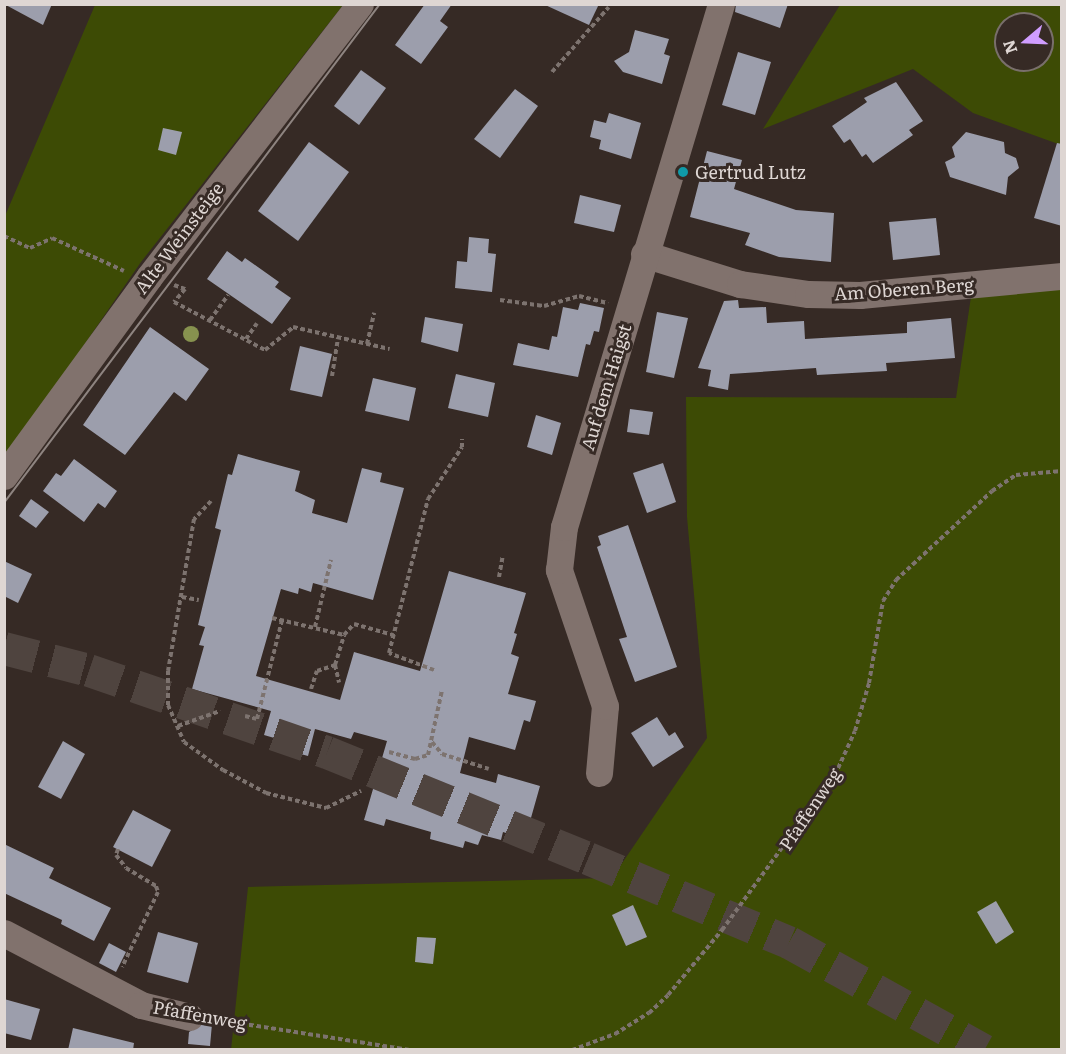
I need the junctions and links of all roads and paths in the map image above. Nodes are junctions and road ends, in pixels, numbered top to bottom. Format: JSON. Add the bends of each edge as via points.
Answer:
{"nodes":[{"id":1,"x":360,"y":4,"type":"edge"},
{"id":2,"x":720,"y":4,"type":"edge"},
{"id":3,"x":609,"y":7,"type":"dead end"},
{"id":4,"x":552,"y":72,"type":"dead end"},
{"id":5,"x":4,"y":236,"type":"edge"},
{"id":6,"x":644,"y":254,"type":"junction"},
{"id":7,"x":133,"y":275,"type":"dead end"},
{"id":8,"x":1062,"y":276,"type":"edge"},
{"id":9,"x":169,"y":284,"type":"dead end"},
{"id":10,"x":228,"y":295,"type":"dead end"},
{"id":11,"x":500,"y":300,"type":"dead end"},
{"id":12,"x":629,"y":308,"type":"junction"},
{"id":13,"x":374,"y":313,"type":"dead end"},
{"id":14,"x":210,"y":320,"type":"junction"},
{"id":15,"x":257,"y":323,"type":"dead end"},
{"id":16,"x":338,"y":338,"type":"junction"},
{"id":17,"x":246,"y":339,"type":"junction"},
{"id":18,"x":367,"y":344,"type":"junction"},
{"id":19,"x":390,"y":349,"type":"dead end"},
{"id":20,"x":332,"y":376,"type":"dead end"},
{"id":21,"x":462,"y":439,"type":"dead end"},
{"id":22,"x":1062,"y":471,"type":"edge"},
{"id":23,"x":4,"y":476,"type":"edge"},
{"id":24,"x":210,"y":501,"type":"dead end"},
{"id":25,"x":503,"y":555,"type":"dead end"},
{"id":26,"x":331,"y":560,"type":"dead end"},
{"id":27,"x":499,"y":577,"type":"dead end"},
{"id":28,"x":182,"y":597,"type":"junction"},
{"id":29,"x":199,"y":600,"type":"dead end"},
{"id":30,"x":273,"y":618,"type":"dead end"},
{"id":31,"x":282,"y":620,"type":"junction"},
{"id":32,"x":315,"y":627,"type":"junction"},
{"id":33,"x":344,"y":635,"type":"junction"},
{"id":34,"x":393,"y":635,"type":"junction"},
{"id":35,"x":335,"y":665,"type":"junction"},
{"id":36,"x":434,"y":670,"type":"dead end"},
{"id":37,"x":339,"y":683,"type":"dead end"},
{"id":38,"x":311,"y":689,"type":"dead end"},
{"id":39,"x":442,"y":690,"type":"dead end"},
{"id":40,"x":220,"y":711,"type":"dead end"},
{"id":41,"x":245,"y":716,"type":"dead end"},
{"id":42,"x":177,"y":726,"type":"junction"},
{"id":43,"x":432,"y":741,"type":"junction"},
{"id":44,"x":389,"y":752,"type":"dead end"},
{"id":45,"x":489,"y":769,"type":"dead end"},
{"id":46,"x":599,"y":772,"type":"dead end"},
{"id":47,"x":361,"y":791,"type":"dead end"},
{"id":48,"x":118,"y":849,"type":"dead end"},
{"id":49,"x":4,"y":933,"type":"edge"},
{"id":50,"x":111,"y":989,"type":"junction"},
{"id":51,"x":190,"y":1017,"type":"joint"},
{"id":52,"x":410,"y":1050,"type":"edge"},
{"id":53,"x":572,"y":1050,"type":"edge"}],
"edges":[{"from":1,"to":23,"type":"street","name":"Alte Weinsteige","via":[[149,277]]},
{"from":2,"to":6,"type":"street","name":"Auf dem Haigst"},
{"from":3,"to":4,"type":"path"},
{"from":5,"to":7,"type":"path","via":[[30,248],[52,238]]},
{"from":6,"to":8,"type":"street","name":"Am Oberen Berg","via":[[740,284],[808,294],[861,295]]},
{"from":6,"to":12,"type":"street","name":"Auf dem Haigst"},
{"from":9,"to":14,"type":"path","via":[[185,289],[174,302]]},
{"from":10,"to":14,"type":"path"},
{"from":11,"to":12,"type":"path","via":[[544,306],[579,296]]},
{"from":12,"to":46,"type":"street","name":"Auf dem Haigst","via":[[564,527],[559,570],[605,706]]},
{"from":13,"to":18,"type":"path"},
{"from":14,"to":17,"type":"path"},
{"from":15,"to":17,"type":"path"},
{"from":16,"to":17,"type":"path","via":[[293,327],[265,350]]},
{"from":16,"to":18,"type":"path"},
{"from":16,"to":20,"type":"path"},
{"from":18,"to":19,"type":"path"},
{"from":21,"to":34,"type":"path","via":[[462,447],[428,499]]},
{"from":22,"to":53,"type":"path","name":"Pfaffenweg","via":[[1016,475],[992,491],[896,580],[884,601],[869,683],[855,731],[835,776],[722,930],[668,995],[649,1013],[615,1034]]},
{"from":24,"to":28,"type":"path","via":[[194,519]]},
{"from":25,"to":27,"type":"path"},
{"from":26,"to":32,"type":"path"},
{"from":28,"to":29,"type":"path"},
{"from":28,"to":42,"type":"path","via":[[168,671],[168,705]]},
{"from":30,"to":31,"type":"path"},
{"from":31,"to":32,"type":"path"},
{"from":31,"to":41,"type":"path","via":[[256,719]]},
{"from":32,"to":33,"type":"path"},
{"from":33,"to":34,"type":"path","via":[[354,624]]},
{"from":33,"to":35,"type":"path"},
{"from":34,"to":36,"type":"path","via":[[389,654]]},
{"from":35,"to":37,"type":"path"},
{"from":35,"to":38,"type":"path","via":[[317,671]]},
{"from":39,"to":43,"type":"path"},
{"from":40,"to":42,"type":"path"},
{"from":42,"to":47,"type":"path","via":[[184,742],[223,770],[266,793],[326,808]]},
{"from":43,"to":44,"type":"path","via":[[428,755],[415,759]]},
{"from":43,"to":45,"type":"path","via":[[442,754]]},
{"from":48,"to":50,"type":"path","via":[[116,855],[126,868],[156,886],[158,892]]},
{"from":49,"to":50,"type":"street","name":"Pfaffenweg"},
{"from":50,"to":51,"type":"street","name":"Pfaffenweg","via":[[141,1005]]},
{"from":51,"to":52,"type":"path","name":"Pfaffenweg"}]}
